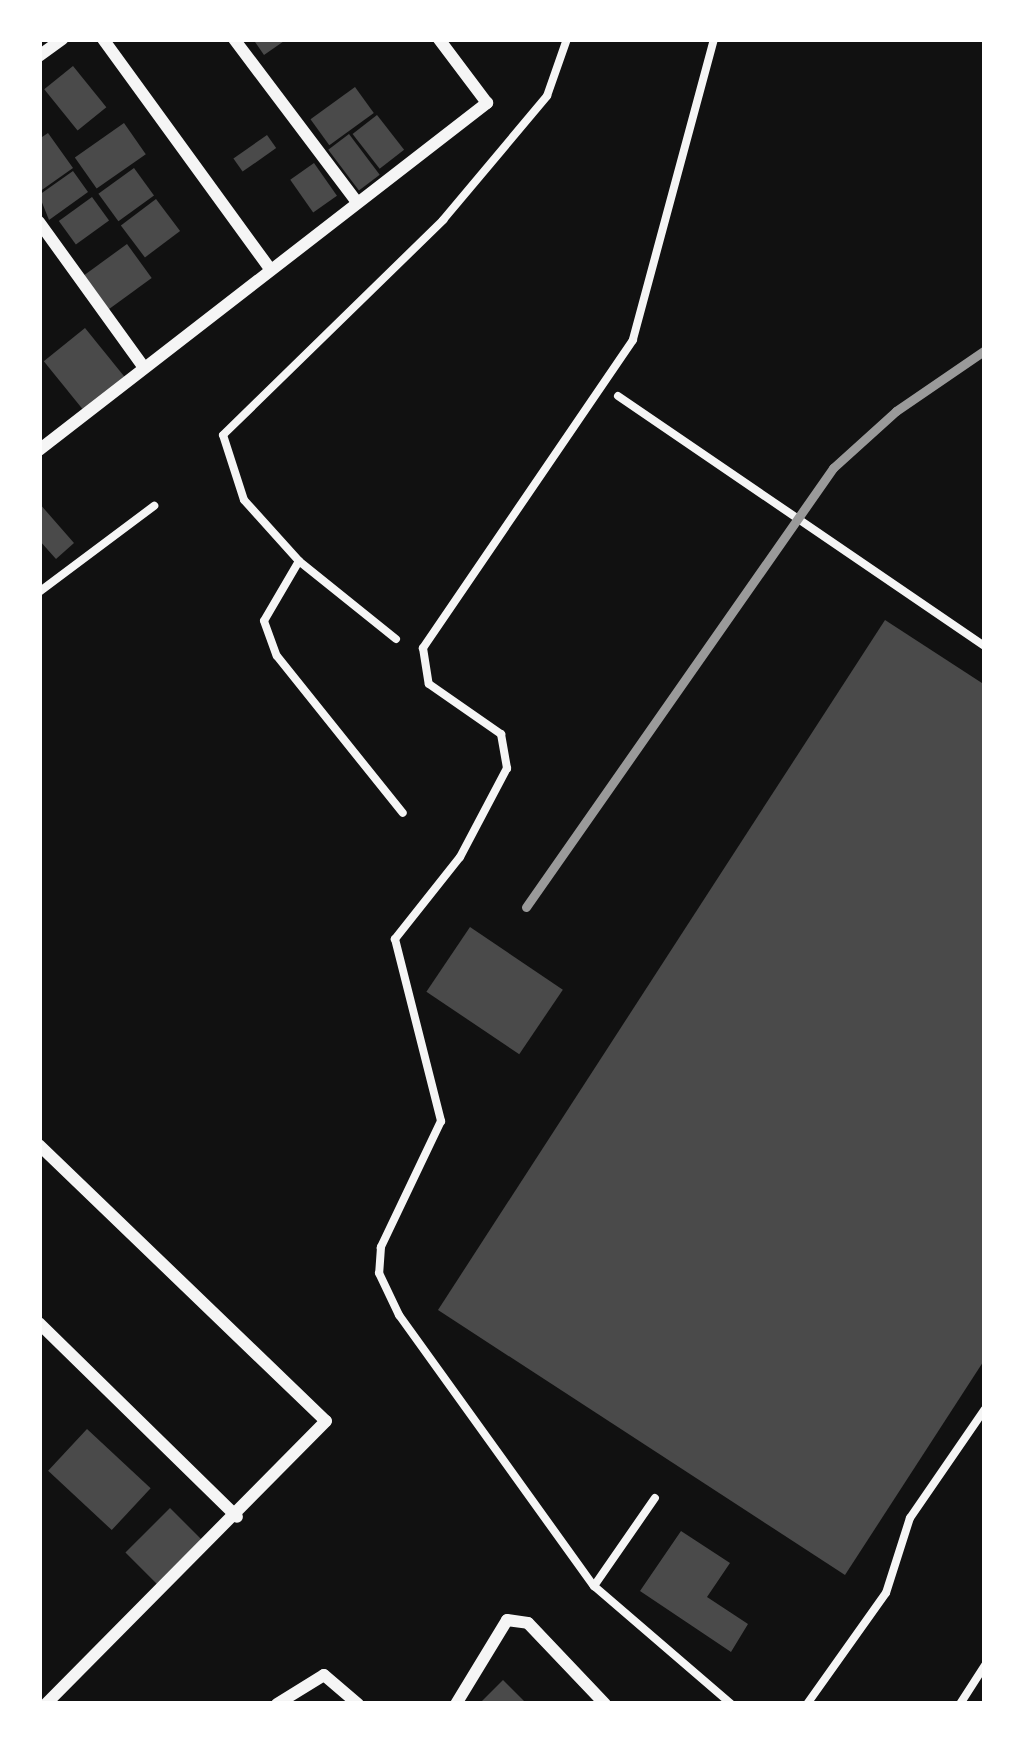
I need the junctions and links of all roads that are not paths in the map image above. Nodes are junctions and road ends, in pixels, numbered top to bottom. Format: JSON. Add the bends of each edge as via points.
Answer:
{"nodes":[{"id":1,"x":62,"y":39,"type":"edge"},
{"id":2,"x":103,"y":39,"type":"edge"},
{"id":3,"x":234,"y":39,"type":"edge"},
{"id":4,"x":439,"y":39,"type":"edge"},
{"id":5,"x":567,"y":39,"type":"edge"},
{"id":6,"x":714,"y":39,"type":"edge"},
{"id":7,"x":39,"y":56,"type":"edge"},
{"id":8,"x":357,"y":202,"type":"junction"},
{"id":9,"x":39,"y":222,"type":"edge"},
{"id":10,"x":270,"y":269,"type":"junction"},
{"id":11,"x":143,"y":366,"type":"junction"},
{"id":12,"x":618,"y":396,"type":"dead end"},
{"id":13,"x":39,"y":450,"type":"edge"},
{"id":14,"x":154,"y":506,"type":"dead end"},
{"id":15,"x":299,"y":561,"type":"junction"},
{"id":16,"x":39,"y":592,"type":"edge"},
{"id":17,"x":396,"y":639,"type":"dead end"},
{"id":18,"x":985,"y":646,"type":"edge"},
{"id":19,"x":403,"y":813,"type":"dead end"},
{"id":20,"x":39,"y":1145,"type":"edge"},
{"id":21,"x":39,"y":1323,"type":"edge"},
{"id":22,"x":985,"y":1409,"type":"edge"},
{"id":23,"x":655,"y":1498,"type":"dead end"},
{"id":24,"x":237,"y":1517,"type":"junction"},
{"id":25,"x":594,"y":1586,"type":"junction"},
{"id":26,"x":985,"y":1665,"type":"edge"},
{"id":27,"x":46,"y":1704,"type":"edge"},
{"id":28,"x":277,"y":1704,"type":"edge"},
{"id":29,"x":358,"y":1704,"type":"edge"},
{"id":30,"x":456,"y":1704,"type":"edge"},
{"id":31,"x":604,"y":1704,"type":"edge"},
{"id":32,"x":731,"y":1704,"type":"edge"},
{"id":33,"x":807,"y":1704,"type":"edge"},
{"id":34,"x":960,"y":1704,"type":"edge"}],
"edges":[{"from":1,"to":7,"type":"street"},
{"from":2,"to":10,"type":"street"},
{"from":3,"to":8,"type":"street"},
{"from":4,"to":8,"type":"street","via":[[487,103]]},
{"from":5,"to":15,"type":"lane","via":[[547,95],[442,220],[224,435],[244,500]]},
{"from":6,"to":25,"type":"lane","via":[[632,340],[423,648],[429,683],[501,734],[507,768],[460,857],[395,939],[441,1121],[381,1247],[385,1294]]},
{"from":8,"to":10,"type":"street"},
{"from":9,"to":11,"type":"street"},
{"from":10,"to":11,"type":"street"},
{"from":11,"to":13,"type":"street"},
{"from":12,"to":18,"type":"lane"},
{"from":14,"to":16,"type":"lane"},
{"from":15,"to":17,"type":"lane"},
{"from":15,"to":19,"type":"lane","via":[[264,621],[278,656]]},
{"from":20,"to":24,"type":"street","via":[[326,1421]]},
{"from":21,"to":24,"type":"street"},
{"from":22,"to":33,"type":"lane","via":[[910,1518],[886,1593]]},
{"from":23,"to":25,"type":"lane"},
{"from":24,"to":27,"type":"street"},
{"from":25,"to":32,"type":"lane"},
{"from":26,"to":34,"type":"lane"},
{"from":28,"to":29,"type":"street","via":[[324,1675]]},
{"from":30,"to":31,"type":"street","via":[[507,1620],[529,1623]]}]}
